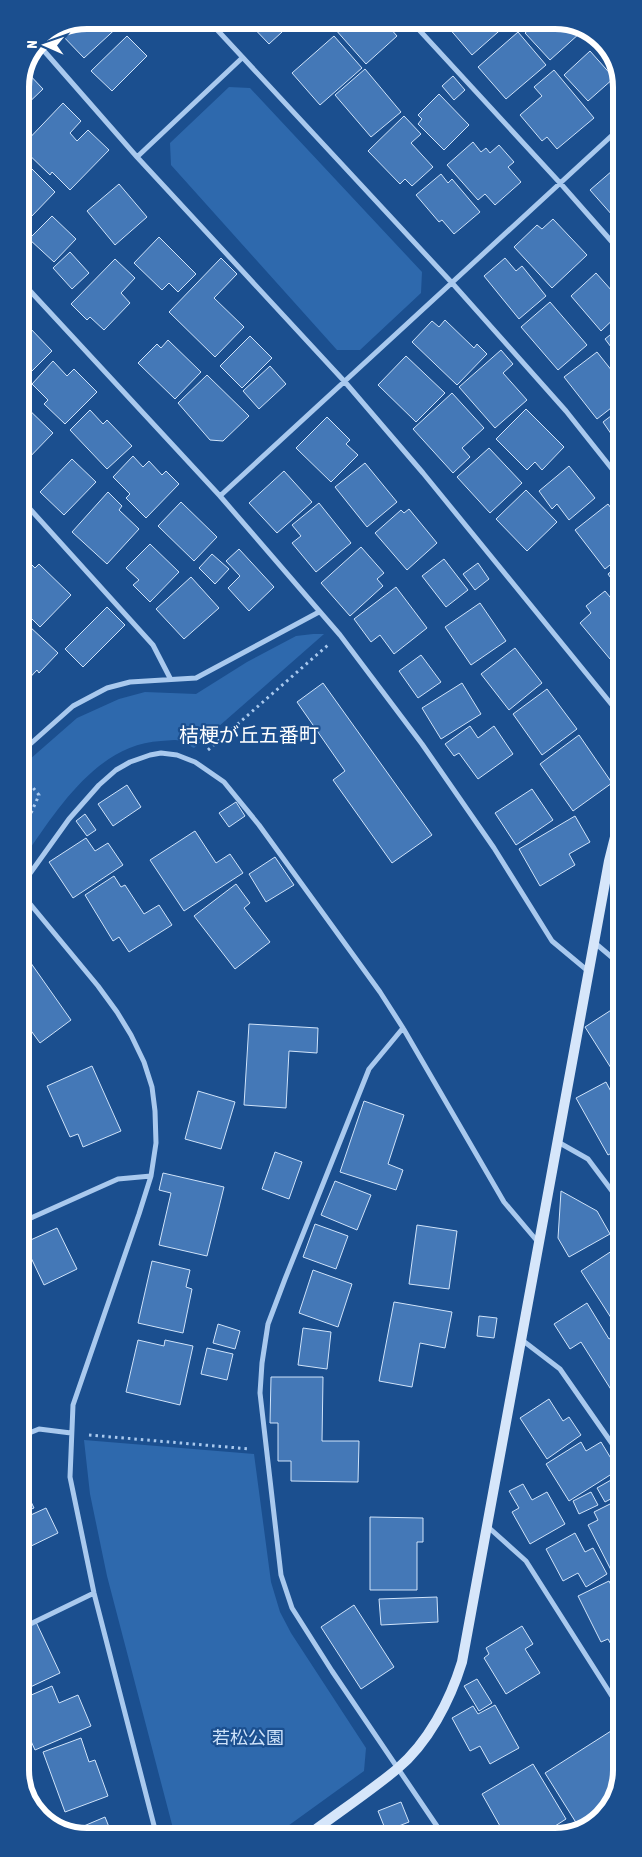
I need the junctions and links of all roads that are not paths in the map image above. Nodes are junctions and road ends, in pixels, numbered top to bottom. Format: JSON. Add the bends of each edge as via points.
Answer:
{"nodes":[{"id":1,"x":216,"y":29,"type":"edge"},
{"id":2,"x":418,"y":29,"type":"edge"},
{"id":3,"x":43,"y":50,"type":"edge"},
{"id":4,"x":242,"y":58,"type":"junction"},
{"id":5,"x":613,"y":135,"type":"edge"},
{"id":6,"x":137,"y":157,"type":"junction"},
{"id":7,"x":561,"y":184,"type":"junction"},
{"id":8,"x":613,"y":243,"type":"edge"},
{"id":9,"x":453,"y":284,"type":"junction"},
{"id":10,"x":29,"y":290,"type":"edge"},
{"id":11,"x":345,"y":382,"type":"junction"},
{"id":12,"x":613,"y":470,"type":"edge"},
{"id":13,"x":220,"y":496,"type":"junction"},
{"id":14,"x":29,"y":508,"type":"edge"},
{"id":15,"x":319,"y":612,"type":"junction"},
{"id":16,"x":170,"y":678,"type":"junction"},
{"id":17,"x":613,"y":706,"type":"edge"},
{"id":18,"x":29,"y":745,"type":"edge"},
{"id":19,"x":613,"y":845,"type":"edge"},
{"id":20,"x":29,"y":875,"type":"edge"},
{"id":21,"x":29,"y":903,"type":"edge"},
{"id":22,"x":595,"y":943,"type":"junction"},
{"id":23,"x":613,"y":958,"type":"edge"},
{"id":24,"x":589,"y":971,"type":"junction"},
{"id":25,"x":403,"y":1028,"type":"junction"},
{"id":26,"x":558,"y":1142,"type":"junction"},
{"id":27,"x":151,"y":1176,"type":"junction"},
{"id":28,"x":613,"y":1192,"type":"edge"},
{"id":29,"x":29,"y":1219,"type":"edge"},
{"id":30,"x":540,"y":1244,"type":"junction"},
{"id":31,"x":522,"y":1340,"type":"junction"},
{"id":32,"x":29,"y":1433,"type":"edge"},
{"id":33,"x":71,"y":1433,"type":"junction"},
{"id":34,"x":613,"y":1445,"type":"edge"},
{"id":35,"x":487,"y":1526,"type":"junction"},
{"id":36,"x":94,"y":1593,"type":"junction"},
{"id":37,"x":29,"y":1625,"type":"edge"},
{"id":38,"x":613,"y":1698,"type":"edge"},
{"id":39,"x":398,"y":1769,"type":"junction"},
{"id":40,"x":155,"y":1828,"type":"edge"},
{"id":41,"x":318,"y":1828,"type":"edge"},
{"id":42,"x":438,"y":1828,"type":"edge"}],
"edges":[{"from":1,"to":4,"type":"street"},
{"from":2,"to":7,"type":"street"},
{"from":3,"to":6,"type":"street"},
{"from":4,"to":6,"type":"street"},
{"from":4,"to":9,"type":"street"},
{"from":5,"to":7,"type":"street"},
{"from":6,"to":11,"type":"street"},
{"from":7,"to":8,"type":"street"},
{"from":7,"to":9,"type":"street"},
{"from":9,"to":11,"type":"street"},
{"from":9,"to":12,"type":"street","via":[[566,411]]},
{"from":10,"to":13,"type":"street"},
{"from":11,"to":13,"type":"street"},
{"from":11,"to":17,"type":"street","via":[[430,480]]},
{"from":13,"to":15,"type":"street"},
{"from":14,"to":16,"type":"street","via":[[153,645]]},
{"from":15,"to":16,"type":"street","via":[[196,678]]},
{"from":15,"to":24,"type":"street","via":[[340,635],[427,752],[494,848],[552,941]]},
{"from":16,"to":18,"type":"street","via":[[107,688],[73,706]]},
{"from":19,"to":22,"type":"street"},
{"from":20,"to":25,"type":"street","via":[[69,818],[116,770],[130,762],[161,753],[195,762],[224,782],[260,825]]},
{"from":21,"to":27,"type":"street","via":[[98,986],[131,1035],[144,1062],[156,1112]]},
{"from":22,"to":23,"type":"street"},
{"from":22,"to":24,"type":"street"},
{"from":24,"to":26,"type":"street"},
{"from":25,"to":30,"type":"street","via":[[504,1202]]},
{"from":25,"to":39,"type":"street","via":[[369,1069],[268,1324],[260,1393],[281,1575],[292,1608]]},
{"from":26,"to":28,"type":"street","via":[[588,1159]]},
{"from":26,"to":30,"type":"street"},
{"from":27,"to":29,"type":"street","via":[[118,1179]]},
{"from":27,"to":33,"type":"street","via":[[73,1405]]},
{"from":30,"to":31,"type":"street"},
{"from":31,"to":34,"type":"street","via":[[560,1369]]},
{"from":31,"to":35,"type":"street"},
{"from":32,"to":33,"type":"street","via":[[39,1429]]},
{"from":33,"to":36,"type":"street","via":[[70,1477]]},
{"from":35,"to":38,"type":"street","via":[[526,1561]]},
{"from":35,"to":39,"type":"street","via":[[462,1662],[454,1688],[417,1748]]},
{"from":36,"to":37,"type":"street"},
{"from":36,"to":40,"type":"street"},
{"from":39,"to":41,"type":"street"},
{"from":39,"to":42,"type":"street"}]}
